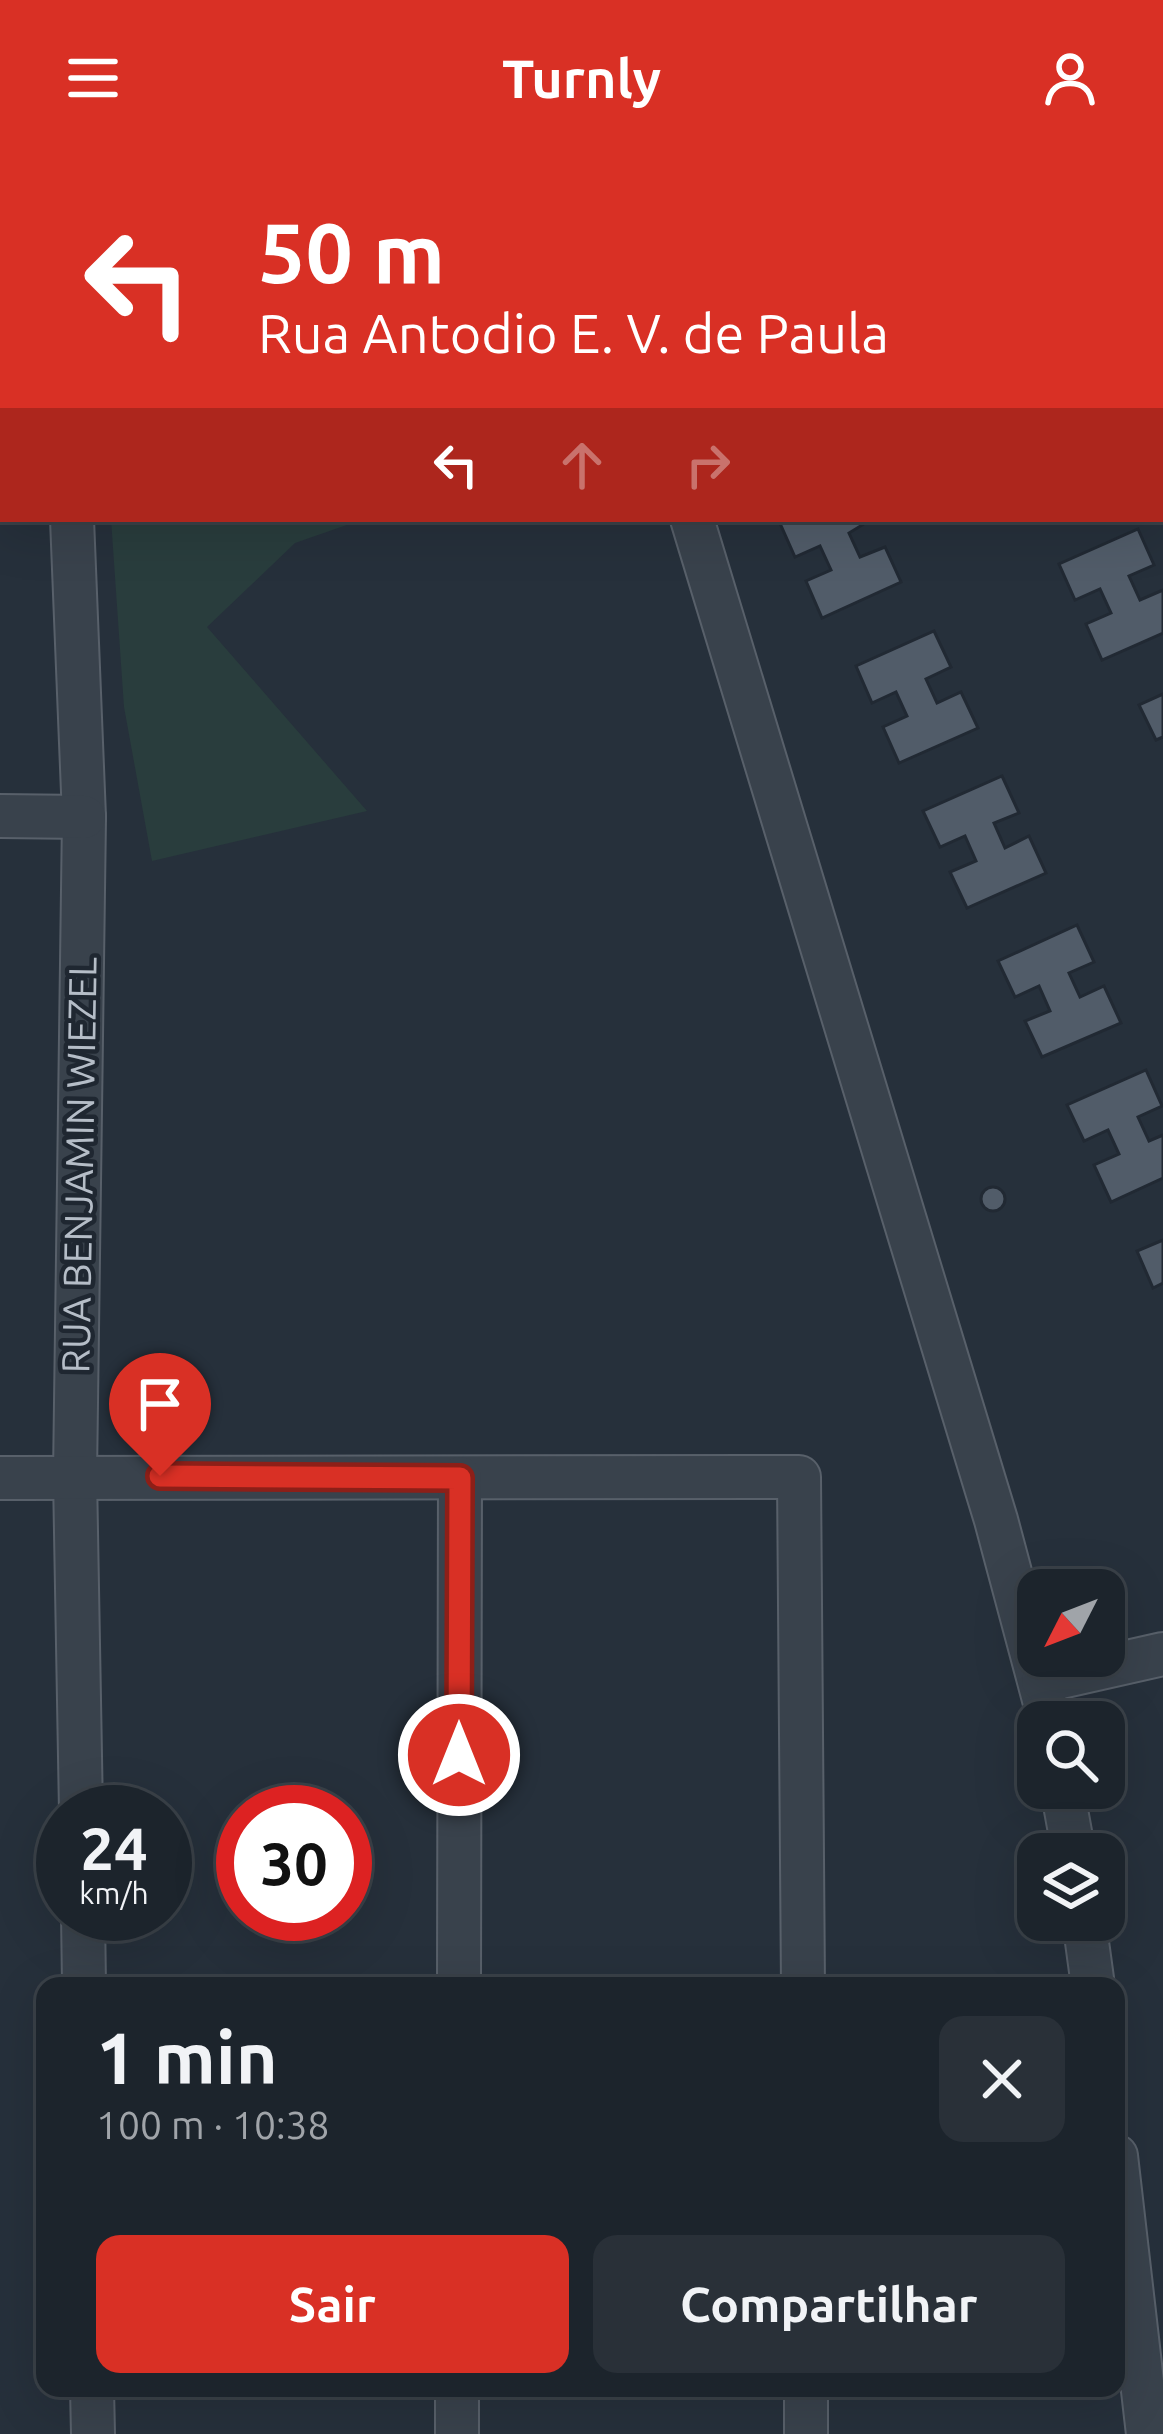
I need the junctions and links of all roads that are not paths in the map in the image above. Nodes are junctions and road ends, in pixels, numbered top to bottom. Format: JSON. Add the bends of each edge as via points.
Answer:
{"nodes":[{"id":1,"x":73,"y":522,"type":"edge"},
{"id":2,"x":693,"y":522,"type":"edge"},
{"id":3,"x":0,"y":816,"type":"edge"},
{"id":4,"x":84,"y":817,"type":"junction"},
{"id":5,"x":74,"y":1476,"type":"junction"},
{"id":6,"x":0,"y":1478,"type":"edge"},
{"id":7,"x":460,"y":1478,"type":"junction"},
{"id":8,"x":1163,"y":1654,"type":"edge"},
{"id":9,"x":1046,"y":1701,"type":"edge"},
{"id":10,"x":1048,"y":1701,"type":"edge"},
{"id":11,"x":80,"y":1785,"type":"edge"},
{"id":12,"x":83,"y":1941,"type":"edge"},
{"id":13,"x":1087,"y":1941,"type":"edge"},
{"id":14,"x":84,"y":1977,"type":"edge"},
{"id":15,"x":459,"y":1977,"type":"edge"},
{"id":16,"x":803,"y":1977,"type":"edge"},
{"id":17,"x":1093,"y":1977,"type":"edge"},
{"id":18,"x":1125,"y":2234,"type":"edge"},
{"id":19,"x":92,"y":2397,"type":"edge"},
{"id":20,"x":457,"y":2397,"type":"edge"},
{"id":21,"x":806,"y":2397,"type":"edge"},
{"id":22,"x":93,"y":2434,"type":"edge"},
{"id":23,"x":457,"y":2434,"type":"edge"},
{"id":24,"x":806,"y":2434,"type":"edge"},
{"id":25,"x":1148,"y":2434,"type":"edge"}],
"edges":[{"from":1,"to":4,"type":"street","name":"RUA BENJAMIN WIEZEL"},
{"from":2,"to":9,"type":"street"},
{"from":3,"to":4,"type":"street"},
{"from":4,"to":5,"type":"street","name":"RUA BENJAMIN WIEZEL"},
{"from":5,"to":6,"type":"street"},
{"from":5,"to":7,"type":"street"},
{"from":5,"to":11,"type":"street","name":"RUA BENJAMIN WIEZEL"},
{"from":7,"to":15,"type":"street"},
{"from":7,"to":16,"type":"street","via":[[799,1477]]},
{"from":8,"to":10,"type":"street"},
{"from":12,"to":14,"type":"street"},
{"from":13,"to":17,"type":"street"},
{"from":18,"to":25,"type":"street"},
{"from":19,"to":22,"type":"street"},
{"from":20,"to":23,"type":"street"},
{"from":21,"to":24,"type":"street"}]}
